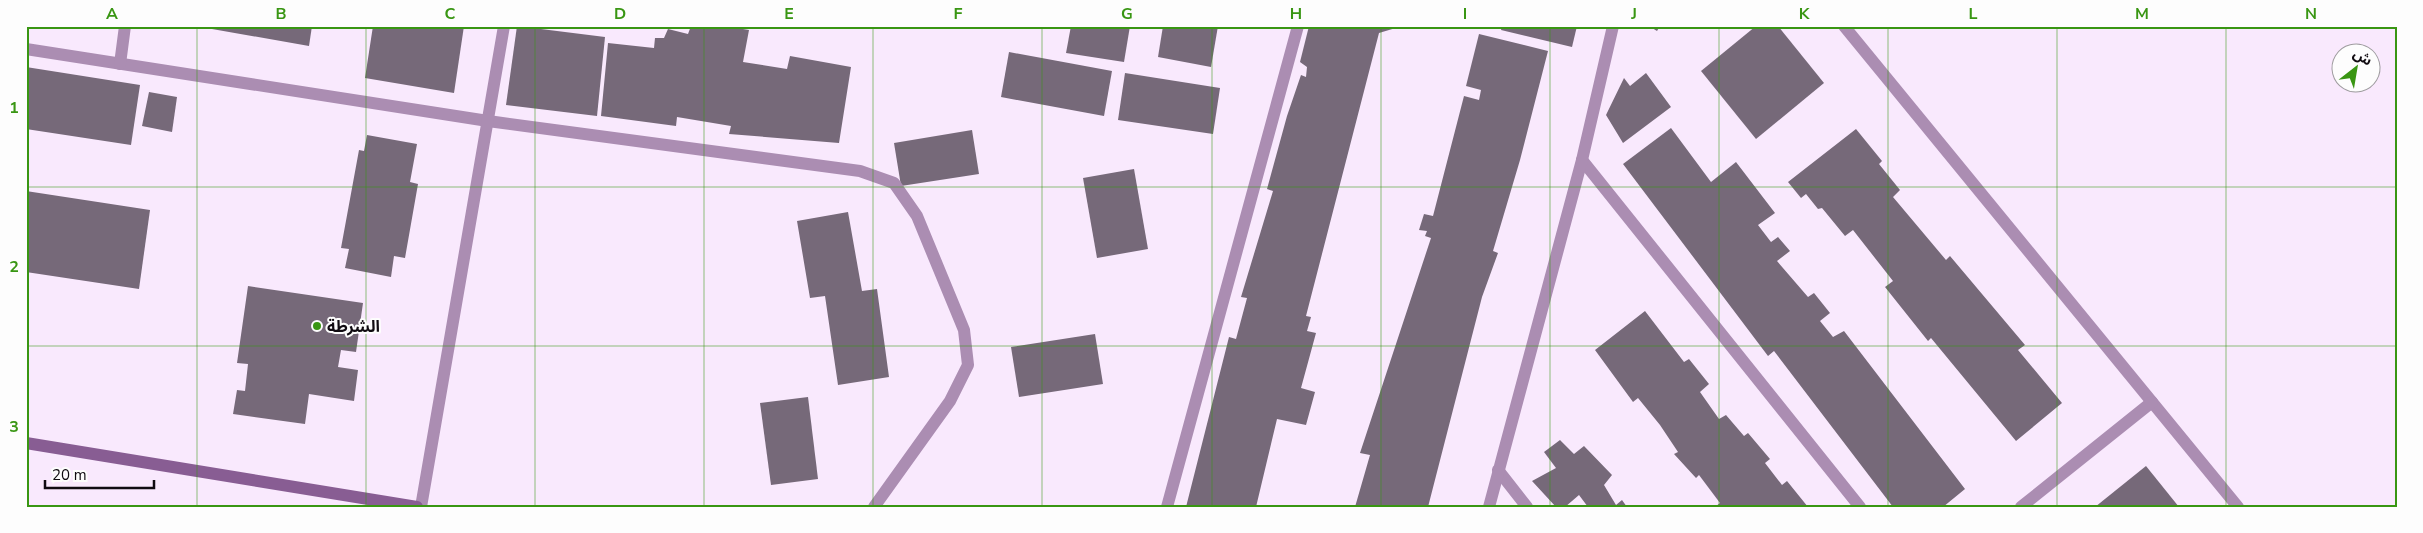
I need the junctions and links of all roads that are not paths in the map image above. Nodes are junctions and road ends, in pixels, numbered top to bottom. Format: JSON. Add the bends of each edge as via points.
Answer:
{"nodes":[{"id":1,"x":125,"y":26,"type":"edge"},
{"id":2,"x":504,"y":26,"type":"edge"},
{"id":3,"x":1298,"y":26,"type":"edge"},
{"id":4,"x":1613,"y":26,"type":"edge"},
{"id":5,"x":1844,"y":26,"type":"edge"},
{"id":6,"x":26,"y":49,"type":"edge"},
{"id":7,"x":120,"y":64,"type":"junction"},
{"id":8,"x":488,"y":121,"type":"junction"},
{"id":9,"x":1582,"y":160,"type":"junction"},
{"id":10,"x":2152,"y":402,"type":"junction"},
{"id":11,"x":26,"y":443,"type":"edge"},
{"id":12,"x":1498,"y":470,"type":"junction"},
{"id":13,"x":419,"y":507,"type":"edge"},
{"id":14,"x":874,"y":507,"type":"edge"},
{"id":15,"x":1166,"y":507,"type":"edge"},
{"id":16,"x":1489,"y":507,"type":"edge"},
{"id":17,"x":1527,"y":507,"type":"edge"},
{"id":18,"x":1860,"y":507,"type":"edge"},
{"id":19,"x":2021,"y":507,"type":"edge"},
{"id":20,"x":2238,"y":507,"type":"edge"}],
"edges":[{"from":1,"to":7,"type":"street"},
{"from":2,"to":8,"type":"street"},
{"from":3,"to":15,"type":"street"},
{"from":4,"to":9,"type":"street"},
{"from":5,"to":10,"type":"street"},
{"from":6,"to":7,"type":"street"},
{"from":7,"to":8,"type":"street"},
{"from":8,"to":13,"type":"street"},
{"from":8,"to":14,"type":"street","via":[[860,171],[894,183],[917,216],[964,330],[968,365],[950,401]]},
{"from":9,"to":12,"type":"street"},
{"from":9,"to":18,"type":"street"},
{"from":10,"to":19,"type":"street"},
{"from":10,"to":20,"type":"street"},
{"from":11,"to":13,"type":"main road"},
{"from":12,"to":16,"type":"street"},
{"from":12,"to":17,"type":"street"}]}
